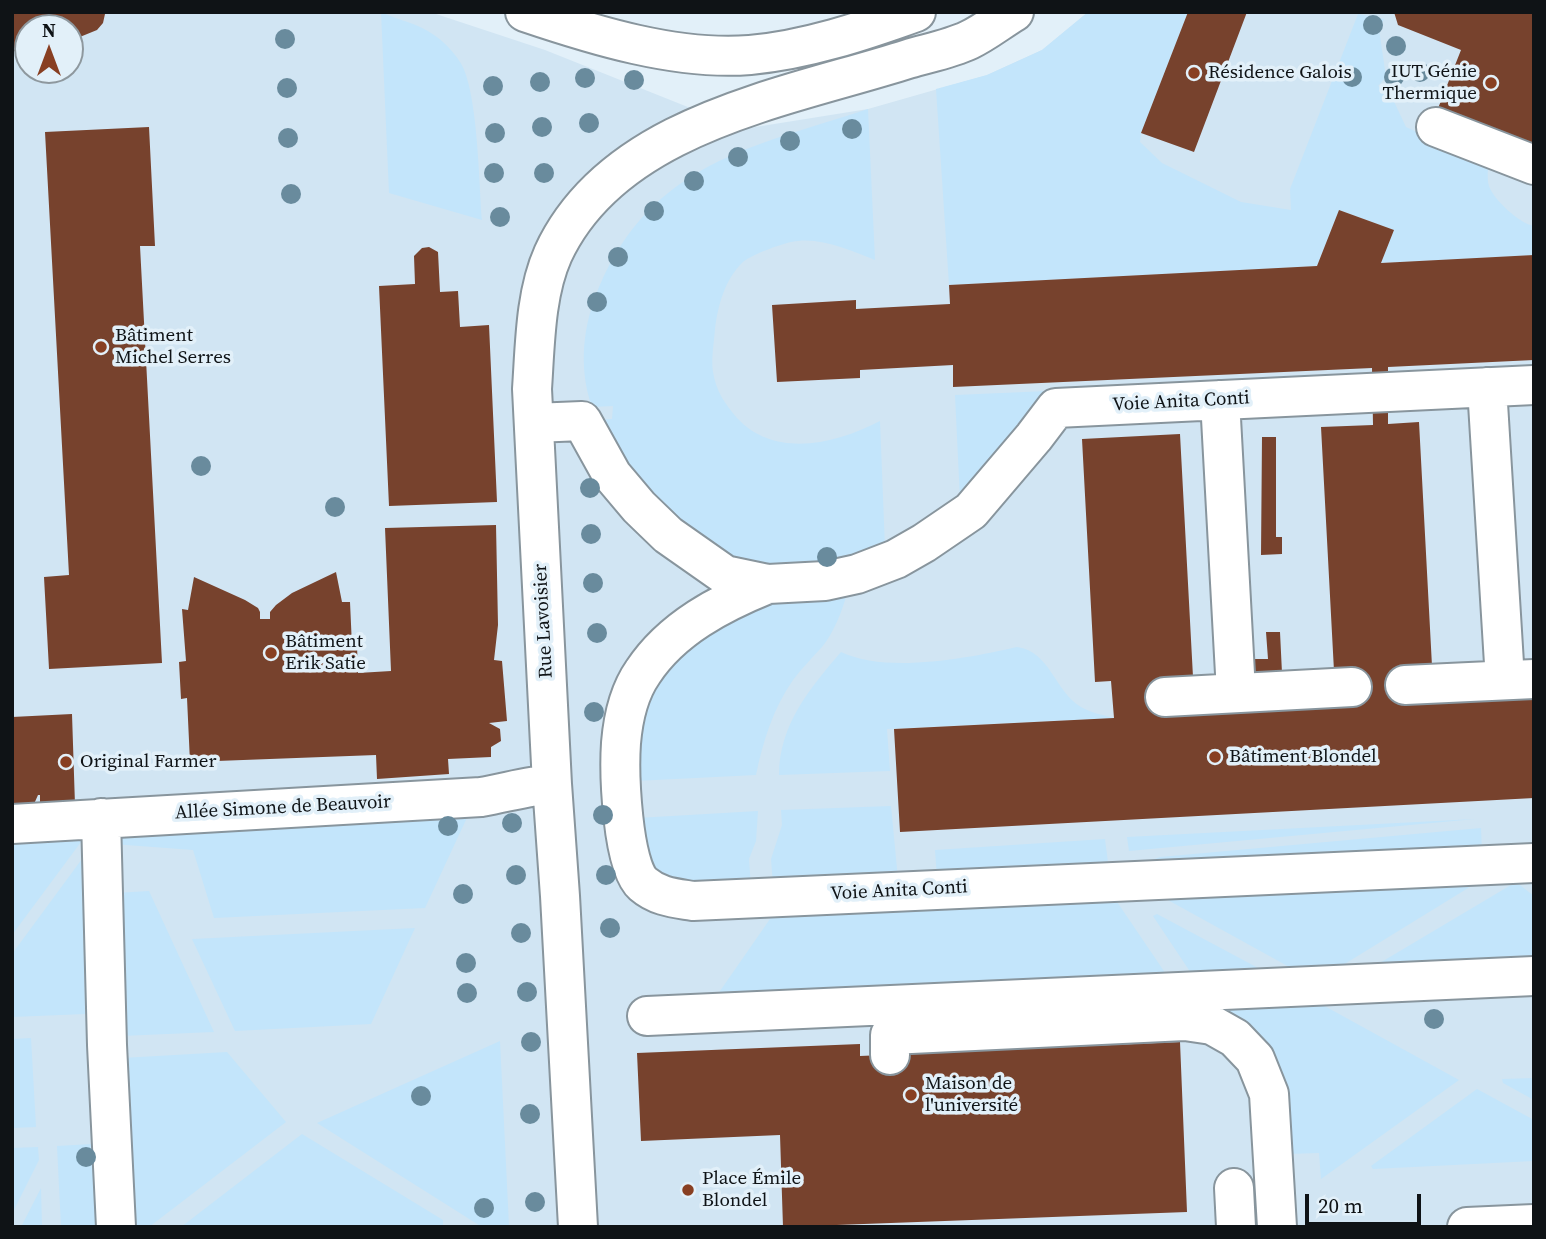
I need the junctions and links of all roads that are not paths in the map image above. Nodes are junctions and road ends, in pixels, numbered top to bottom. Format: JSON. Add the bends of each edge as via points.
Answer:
{"nodes":[{"id":1,"x":525,"y":12,"type":"edge"},
{"id":2,"x":916,"y":12,"type":"edge"},
{"id":3,"x":1014,"y":12,"type":"edge"},
{"id":4,"x":1437,"y":127,"type":"dead end"},
{"id":5,"x":1534,"y":165,"type":"edge"},
{"id":6,"x":1534,"y":385,"type":"edge"},
{"id":7,"x":1488,"y":387,"type":"junction"},
{"id":8,"x":1220,"y":400,"type":"junction"},
{"id":9,"x":534,"y":423,"type":"junction"},
{"id":10,"x":768,"y":584,"type":"junction"},
{"id":11,"x":1520,"y":679,"type":"edge"},
{"id":12,"x":1405,"y":685,"type":"dead end"},
{"id":13,"x":1352,"y":687,"type":"dead end"},
{"id":14,"x":1236,"y":692,"type":"junction"},
{"id":15,"x":1164,"y":697,"type":"dead end"},
{"id":16,"x":552,"y":784,"type":"junction"},
{"id":17,"x":101,"y":818,"type":"junction"},
{"id":18,"x":12,"y":824,"type":"edge"},
{"id":19,"x":1534,"y":863,"type":"edge"},
{"id":20,"x":1534,"y":976,"type":"edge"},
{"id":21,"x":647,"y":1016,"type":"dead end"},
{"id":22,"x":890,"y":1055,"type":"dead end"},
{"id":23,"x":1234,"y":1188,"type":"dead end"},
{"id":24,"x":1534,"y":1224,"type":"edge"},
{"id":25,"x":116,"y":1227,"type":"edge"},
{"id":26,"x":578,"y":1227,"type":"edge"},
{"id":27,"x":1237,"y":1227,"type":"edge"},
{"id":28,"x":1277,"y":1227,"type":"edge"},
{"id":29,"x":1467,"y":1227,"type":"edge"}],
"edges":[{"from":1,"to":2,"type":"street","via":[[618,39],[713,55],[750,55],[810,45]]},
{"from":3,"to":9,"type":"street","name":"Rue Lavoisier","via":[[969,40],[734,110],[647,152],[616,173],[587,200],[552,256],[539,313],[532,389]]},
{"from":4,"to":5,"type":"street"},
{"from":6,"to":7,"type":"street","name":"Voie Anita Conti"},
{"from":7,"to":8,"type":"street","name":"Voie Anita Conti"},
{"from":7,"to":11,"type":"street"},
{"from":8,"to":10,"type":"street","name":"Voie Anita Conti","via":[[1056,408],[971,510],[915,548],[857,574]]},
{"from":8,"to":14,"type":"street"},
{"from":9,"to":10,"type":"street","name":"Voie Anita Conti","via":[[582,421],[612,475],[668,535],[725,575]]},
{"from":9,"to":16,"type":"street","name":"Rue Lavoisier"},
{"from":10,"to":19,"type":"street","name":"Voie Anita Conti","via":[[727,600],[679,633],[643,671],[631,692],[621,744],[626,844],[641,883],[659,895],[693,901]]},
{"from":11,"to":12,"type":"street"},
{"from":13,"to":14,"type":"street"},
{"from":14,"to":15,"type":"street"},
{"from":16,"to":17,"type":"street","name":"Allée Simone de Beauvoir","via":[[481,797]]},
{"from":16,"to":26,"type":"street","name":"Rue Lavoisier"},
{"from":17,"to":18,"type":"street","name":"Allée Simone de Beauvoir"},
{"from":17,"to":25,"type":"street"},
{"from":20,"to":21,"type":"street"},
{"from":22,"to":28,"type":"street","via":[[890,1035],[1185,1021],[1212,1025],[1235,1038],[1255,1059],[1269,1094]]},
{"from":23,"to":27,"type":"street"},
{"from":24,"to":29,"type":"street"}]}
